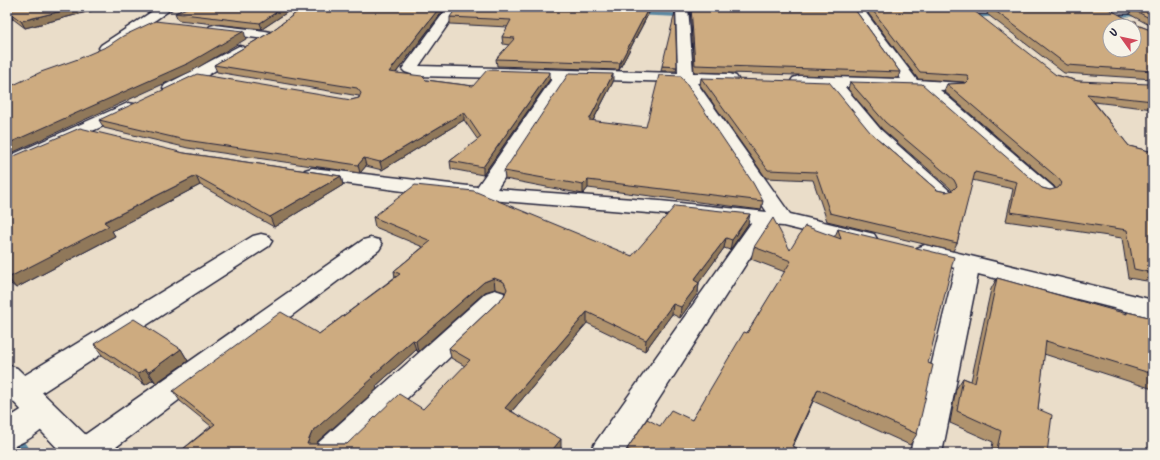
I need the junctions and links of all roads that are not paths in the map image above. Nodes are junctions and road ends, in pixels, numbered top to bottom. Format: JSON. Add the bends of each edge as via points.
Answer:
{"nodes":[{"id":1,"x":168,"y":7,"type":"edge"},
{"id":2,"x":454,"y":7,"type":"edge"},
{"id":3,"x":682,"y":7,"type":"edge"},
{"id":4,"x":916,"y":8,"type":"edge"},
{"id":5,"x":935,"y":8,"type":"edge"},
{"id":6,"x":812,"y":9,"type":"edge"},
{"id":7,"x":857,"y":9,"type":"junction"},
{"id":8,"x":971,"y":9,"type":"junction"},
{"id":9,"x":1153,"y":9,"type":"edge"},
{"id":10,"x":1032,"y":10,"type":"edge"},
{"id":11,"x":1070,"y":10,"type":"edge"},
{"id":12,"x":1108,"y":10,"type":"junction"},
{"id":13,"x":1122,"y":18,"type":"edge"},
{"id":14,"x":147,"y":22,"type":"junction"},
{"id":15,"x":163,"y":23,"type":"edge"},
{"id":16,"x":988,"y":23,"type":"edge"},
{"id":17,"x":202,"y":28,"type":"edge"},
{"id":18,"x":92,"y":56,"type":"edge"},
{"id":19,"x":564,"y":74,"type":"junction"},
{"id":20,"x":198,"y":75,"type":"junction"},
{"id":21,"x":686,"y":78,"type":"junction"},
{"id":22,"x":221,"y":79,"type":"edge"},
{"id":23,"x":748,"y":79,"type":"edge"},
{"id":24,"x":786,"y":80,"type":"edge"},
{"id":25,"x":832,"y":82,"type":"junction"},
{"id":26,"x":918,"y":85,"type":"junction"},
{"id":27,"x":958,"y":86,"type":"edge"},
{"id":28,"x":84,"y":129,"type":"junction"},
{"id":29,"x":113,"y":136,"type":"edge"},
{"id":30,"x":7,"y":164,"type":"edge"},
{"id":31,"x":293,"y":171,"type":"edge"},
{"id":32,"x":1046,"y":191,"type":"edge"},
{"id":33,"x":942,"y":193,"type":"edge"},
{"id":34,"x":483,"y":194,"type":"junction"},
{"id":35,"x":774,"y":219,"type":"junction"},
{"id":36,"x":261,"y":241,"type":"dead end"},
{"id":37,"x":371,"y":245,"type":"dead end"},
{"id":38,"x":968,"y":264,"type":"junction"},
{"id":39,"x":495,"y":299,"type":"dead end"},
{"id":40,"x":1153,"y":310,"type":"edge"},
{"id":41,"x":15,"y":384,"type":"edge"},
{"id":42,"x":42,"y":412,"type":"junction"},
{"id":43,"x":7,"y":436,"type":"edge"},
{"id":44,"x":83,"y":453,"type":"edge"},
{"id":45,"x":330,"y":453,"type":"edge"},
{"id":46,"x":606,"y":453,"type":"edge"},
{"id":47,"x":926,"y":453,"type":"edge"}],
"edges":[{"from":1,"to":14,"type":"street"},
{"from":2,"to":19,"type":"street","via":[[410,69]]},
{"from":3,"to":21,"type":"street"},
{"from":4,"to":7,"type":"street"},
{"from":5,"to":8,"type":"street"},
{"from":6,"to":7,"type":"street"},
{"from":7,"to":26,"type":"street"},
{"from":8,"to":10,"type":"street"},
{"from":8,"to":16,"type":"street"},
{"from":9,"to":12,"type":"street"},
{"from":11,"to":12,"type":"street"},
{"from":12,"to":13,"type":"street"},
{"from":14,"to":15,"type":"street"},
{"from":14,"to":18,"type":"street"},
{"from":17,"to":20,"type":"street","via":[[271,31]]},
{"from":19,"to":21,"type":"street"},
{"from":19,"to":34,"type":"street"},
{"from":20,"to":22,"type":"street"},
{"from":20,"to":28,"type":"street"},
{"from":21,"to":23,"type":"street"},
{"from":21,"to":35,"type":"street"},
{"from":24,"to":25,"type":"street"},
{"from":25,"to":26,"type":"street"},
{"from":25,"to":33,"type":"street","via":[[875,134]]},
{"from":26,"to":27,"type":"street"},
{"from":26,"to":32,"type":"street"},
{"from":28,"to":29,"type":"street"},
{"from":28,"to":30,"type":"street"},
{"from":31,"to":34,"type":"street"},
{"from":34,"to":35,"type":"street","via":[[702,210]]},
{"from":35,"to":38,"type":"street"},
{"from":35,"to":46,"type":"street"},
{"from":36,"to":41,"type":"street"},
{"from":37,"to":44,"type":"street"},
{"from":38,"to":40,"type":"street"},
{"from":38,"to":47,"type":"street"},
{"from":39,"to":45,"type":"street"},
{"from":41,"to":42,"type":"street"},
{"from":42,"to":43,"type":"street"},
{"from":42,"to":44,"type":"street"}]}
